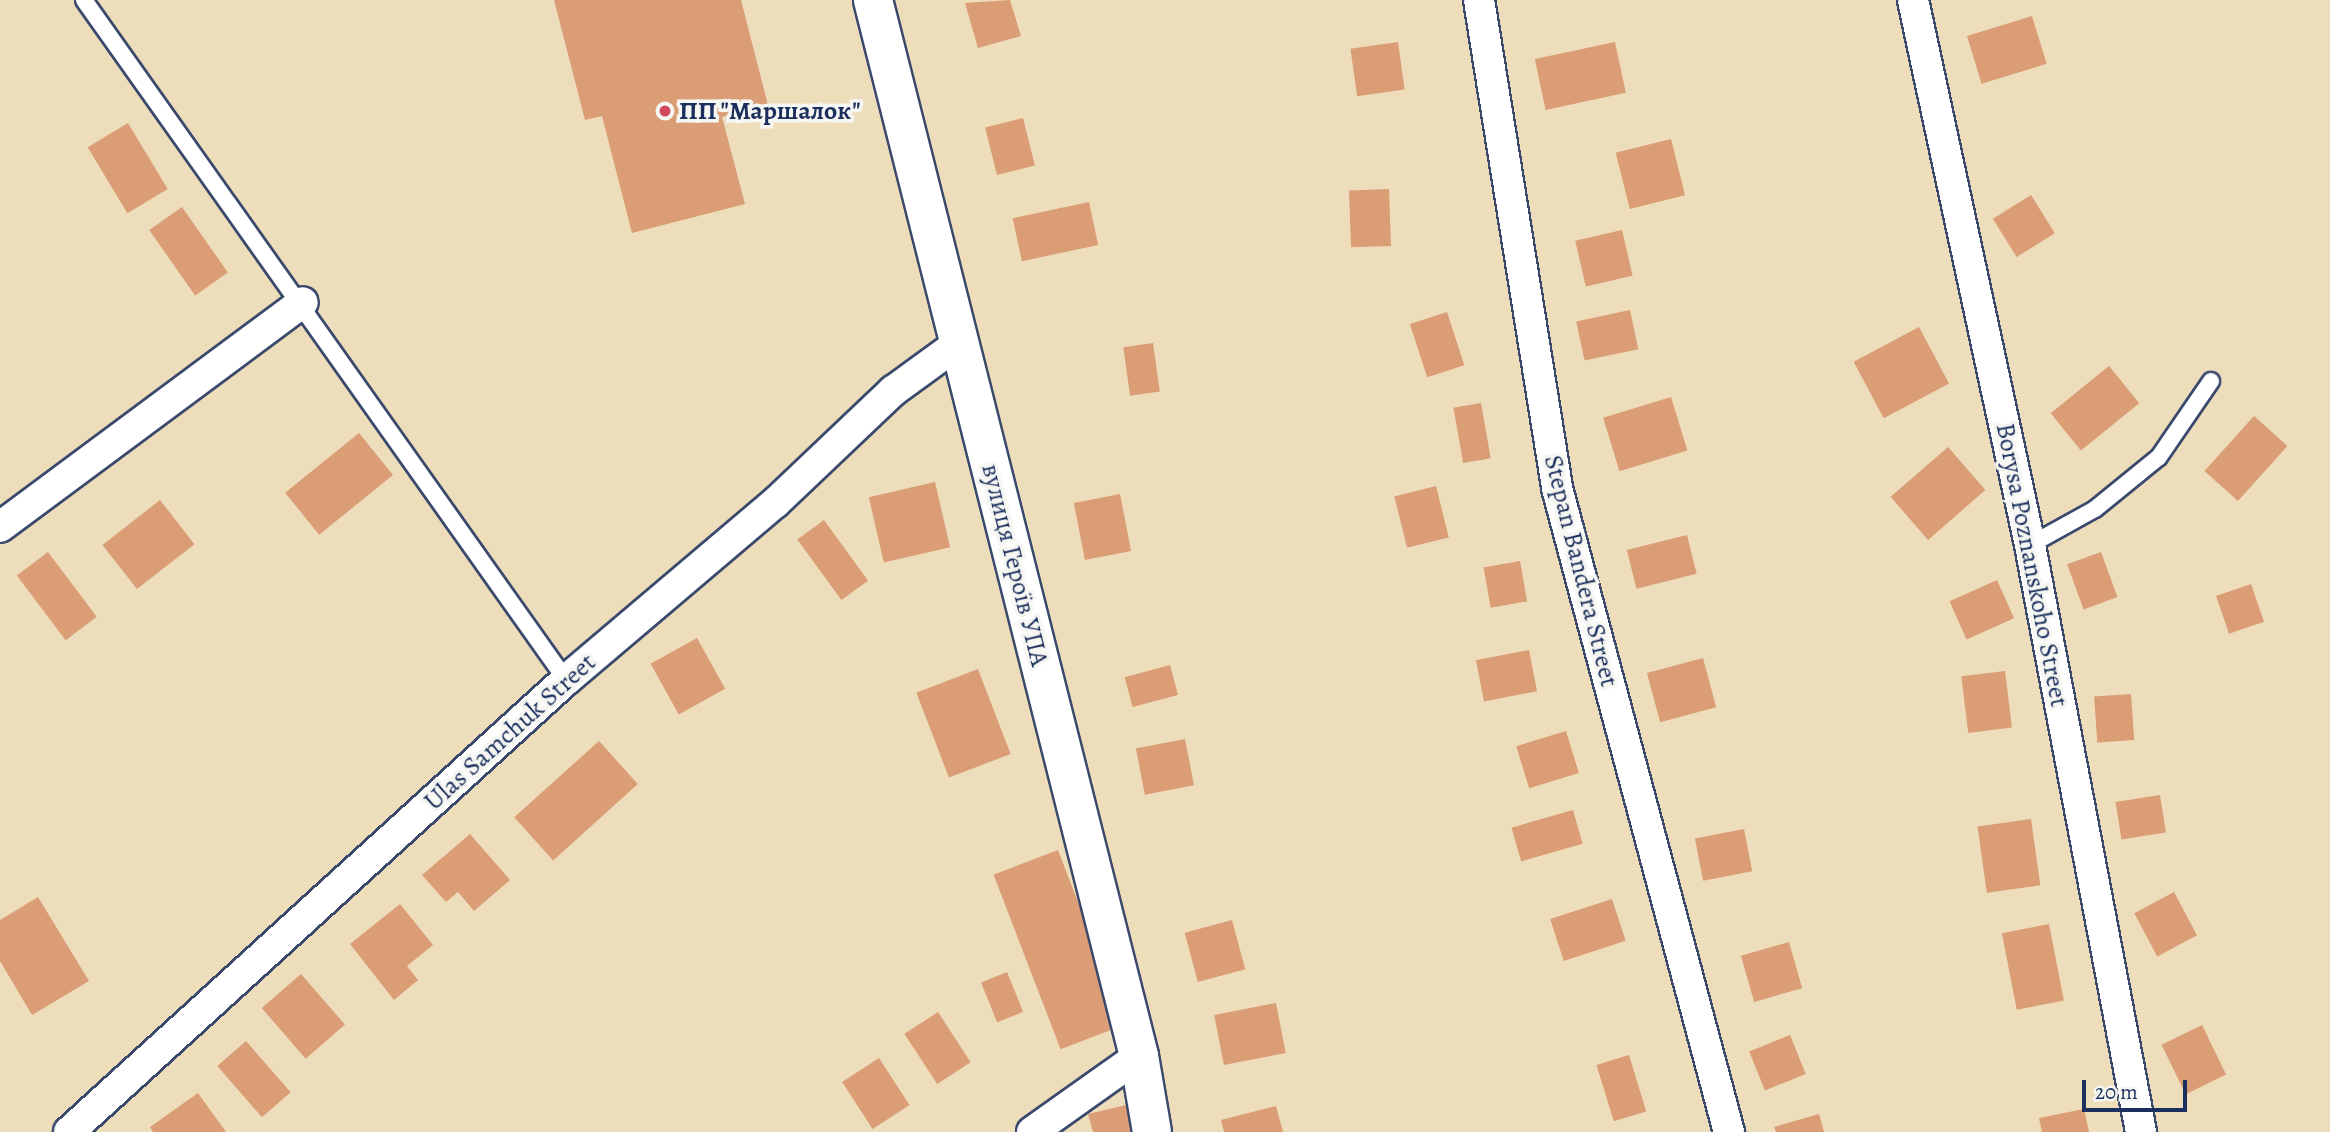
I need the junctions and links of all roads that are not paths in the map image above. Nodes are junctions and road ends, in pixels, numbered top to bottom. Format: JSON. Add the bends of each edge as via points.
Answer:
{"nodes":[{"id":1,"x":84,"y":0,"type":"edge"},
{"id":2,"x":873,"y":0,"type":"edge"},
{"id":3,"x":1479,"y":0,"type":"edge"},
{"id":4,"x":1913,"y":0,"type":"edge"},
{"id":5,"x":303,"y":302,"type":"junction"},
{"id":6,"x":959,"y":343,"type":"junction"},
{"id":7,"x":2211,"y":381,"type":"dead end"},
{"id":8,"x":0,"y":527,"type":"edge"},
{"id":9,"x":2030,"y":545,"type":"junction"},
{"id":10,"x":566,"y":680,"type":"junction"},
{"id":11,"x":1139,"y":1056,"type":"junction"},
{"id":12,"x":69,"y":1132,"type":"edge"},
{"id":13,"x":1032,"y":1132,"type":"edge"},
{"id":14,"x":1152,"y":1132,"type":"edge"},
{"id":15,"x":1729,"y":1132,"type":"edge"},
{"id":16,"x":2141,"y":1132,"type":"edge"}],
"edges":[{"from":1,"to":5,"type":"lane"},
{"from":2,"to":6,"type":"street","name":"вулиця Героїв УПА"},
{"from":3,"to":15,"type":"street","name":"Stepan Bandera Street","via":[[1557,488]]},
{"from":4,"to":9,"type":"street","name":"Borysa Poznanskoho Street"},
{"from":5,"to":8,"type":"street"},
{"from":5,"to":10,"type":"lane"},
{"from":6,"to":10,"type":"street","name":"Ulas Samchuk Street","via":[[893,391],[775,503]]},
{"from":6,"to":11,"type":"street","name":"вулиця Героїв УПА"},
{"from":7,"to":9,"type":"lane","via":[[2159,457],[2095,509]]},
{"from":9,"to":16,"type":"street","name":"Borysa Poznanskoho Street"},
{"from":10,"to":12,"type":"street","name":"Ulas Samchuk Street"},
{"from":11,"to":13,"type":"street"},
{"from":11,"to":14,"type":"street","name":"вулиця Героїв УПА"}]}
